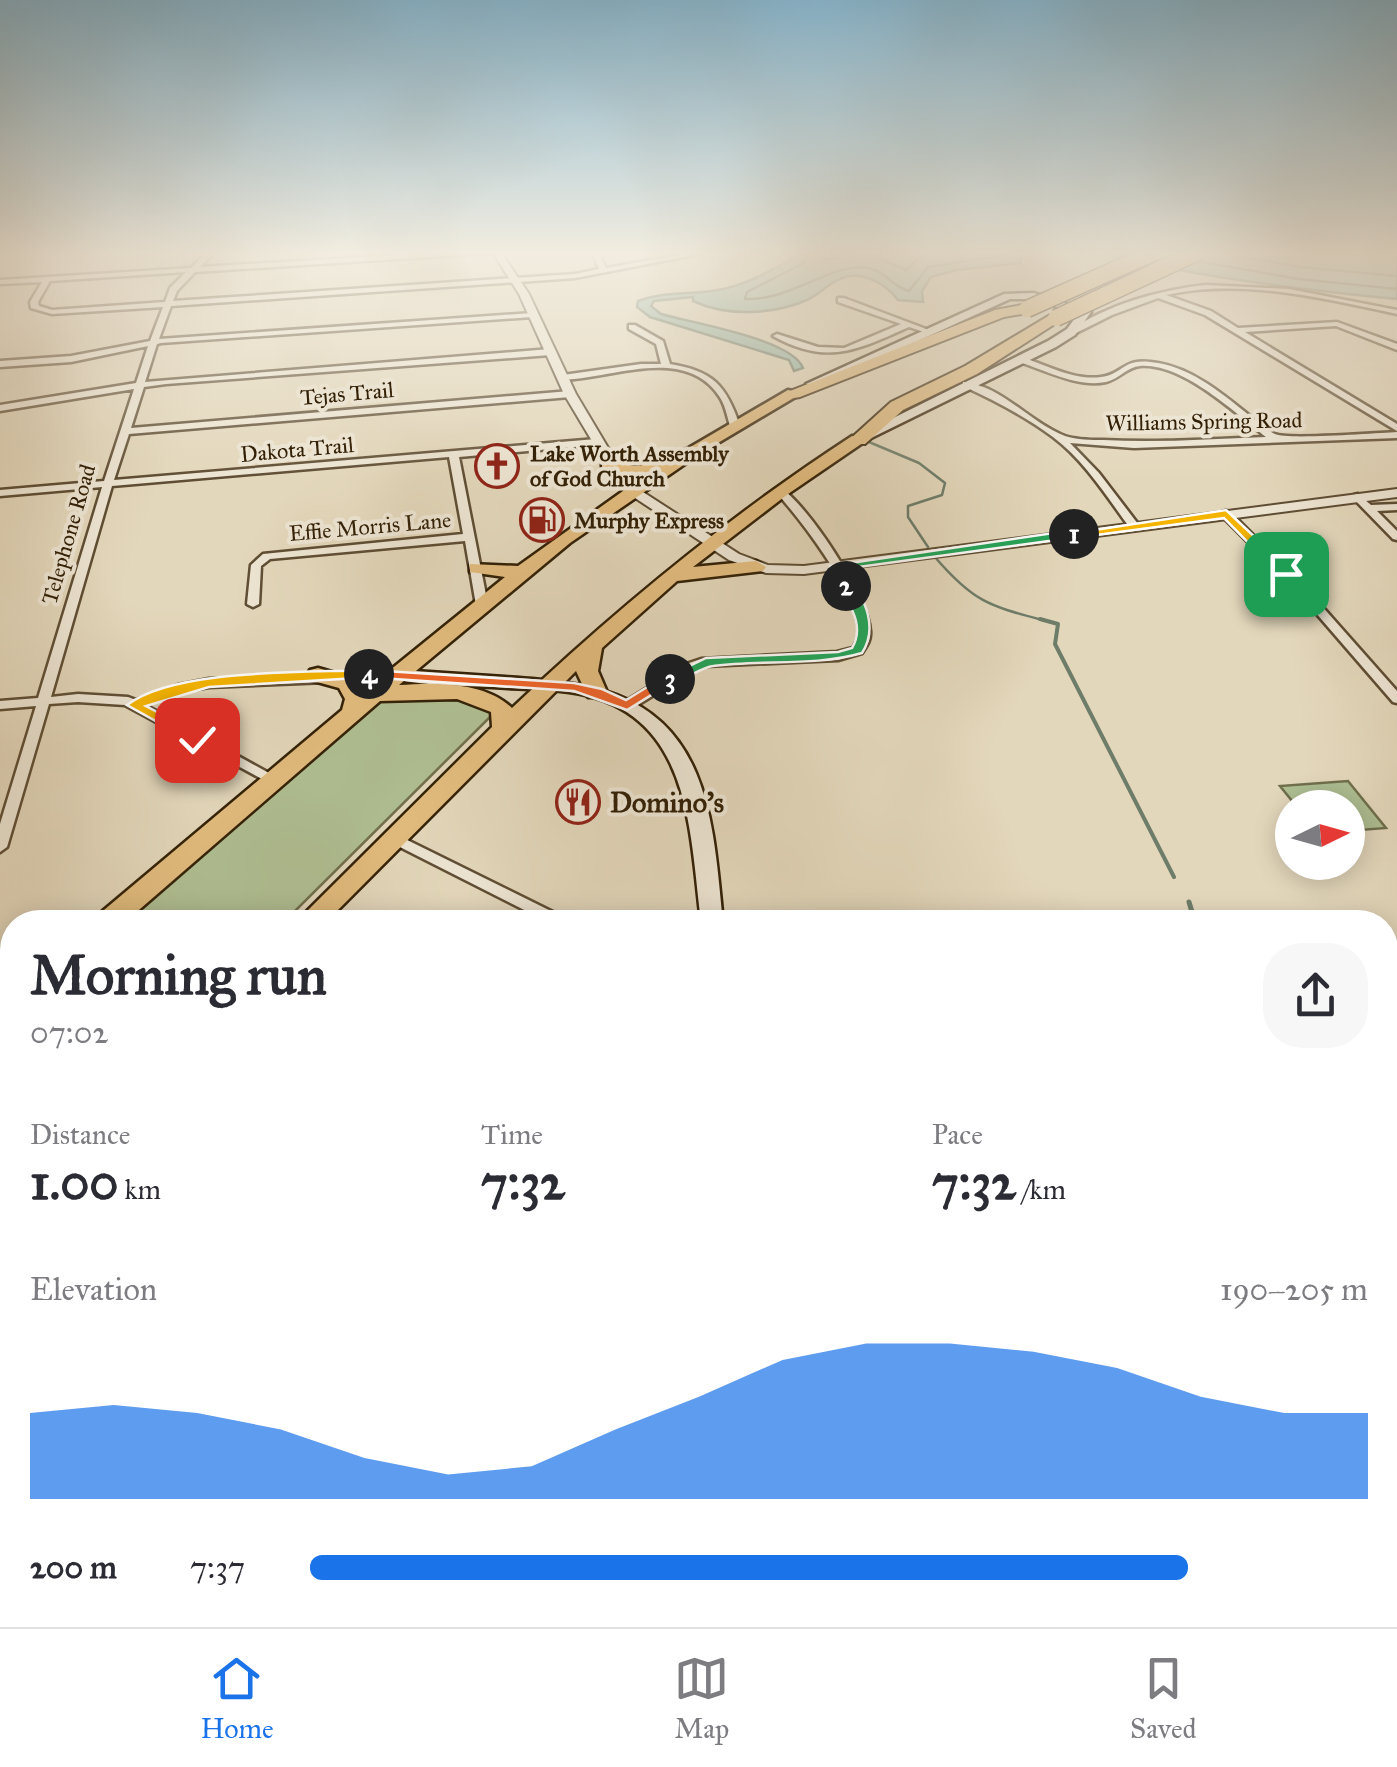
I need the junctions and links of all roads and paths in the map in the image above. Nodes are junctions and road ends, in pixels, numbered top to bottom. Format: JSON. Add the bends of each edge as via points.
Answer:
{"nodes":[{"id":1,"x":161,"y":327,"type":"edge"},
{"id":2,"x":366,"y":327,"type":"edge"},
{"id":3,"x":538,"y":327,"type":"edge"},
{"id":4,"x":632,"y":327,"type":"dead end"},
{"id":5,"x":903,"y":327,"type":"edge"},
{"id":6,"x":914,"y":327,"type":"edge"},
{"id":7,"x":941,"y":327,"type":"edge"},
{"id":8,"x":968,"y":327,"type":"edge"},
{"id":9,"x":1041,"y":327,"type":"edge"},
{"id":10,"x":1074,"y":327,"type":"edge"},
{"id":11,"x":1082,"y":327,"type":"edge"},
{"id":12,"x":1232,"y":327,"type":"edge"},
{"id":13,"x":1288,"y":327,"type":"edge"},
{"id":14,"x":1345,"y":327,"type":"edge"},
{"id":15,"x":1237,"y":330,"type":"junction"},
{"id":16,"x":930,"y":332,"type":"junction"},
{"id":17,"x":1070,"y":332,"type":"junction"},
{"id":18,"x":777,"y":336,"type":"dead end"},
{"id":19,"x":156,"y":342,"type":"junction"},
{"id":20,"x":1397,"y":347,"type":"edge"},
{"id":21,"x":550,"y":352,"type":"junction"},
{"id":22,"x":1019,"y":360,"type":"junction"},
{"id":23,"x":0,"y":364,"type":"edge"},
{"id":24,"x":666,"y":365,"type":"junction"},
{"id":25,"x":563,"y":378,"type":"junction"},
{"id":26,"x":141,"y":384,"type":"junction"},
{"id":27,"x":966,"y":384,"type":"junction"},
{"id":28,"x":570,"y":394,"type":"junction"},
{"id":29,"x":794,"y":394,"type":"junction"},
{"id":30,"x":0,"y":408,"type":"edge"},
{"id":31,"x":733,"y":418,"type":"junction"},
{"id":32,"x":126,"y":430,"type":"junction"},
{"id":33,"x":1397,"y":431,"type":"edge"},
{"id":34,"x":1061,"y":438,"type":"junction"},
{"id":35,"x":858,"y":440,"type":"junction"},
{"id":36,"x":1276,"y":440,"type":"junction"},
{"id":37,"x":596,"y":442,"type":"junction"},
{"id":38,"x":454,"y":456,"type":"junction"},
{"id":39,"x":608,"y":463,"type":"junction"},
{"id":40,"x":667,"y":467,"type":"junction"},
{"id":41,"x":108,"y":484,"type":"junction"},
{"id":42,"x":631,"y":490,"type":"junction"},
{"id":43,"x":780,"y":490,"type":"junction"},
{"id":44,"x":0,"y":493,"type":"edge"},
{"id":45,"x":1397,"y":493,"type":"edge"},
{"id":46,"x":1363,"y":502,"type":"junction"},
{"id":47,"x":1392,"y":507,"type":"edge"},
{"id":48,"x":1226,"y":514,"type":"junction"},
{"id":49,"x":1397,"y":518,"type":"edge"},
{"id":50,"x":1134,"y":526,"type":"junction"},
{"id":51,"x":470,"y":537,"type":"junction"},
{"id":52,"x":1397,"y":537,"type":"edge"},
{"id":53,"x":709,"y":543,"type":"junction"},
{"id":54,"x":836,"y":566,"type":"junction"},
{"id":55,"x":756,"y":567,"type":"junction"},
{"id":56,"x":477,"y":568,"type":"junction"},
{"id":57,"x":521,"y":572,"type":"junction"},
{"id":58,"x":670,"y":576,"type":"junction"},
{"id":59,"x":253,"y":604,"type":"dead end"},
{"id":60,"x":482,"y":604,"type":"junction"},
{"id":61,"x":591,"y":647,"type":"junction"},
{"id":62,"x":399,"y":675,"type":"junction"},
{"id":63,"x":318,"y":676,"type":"junction"},
{"id":64,"x":551,"y":685,"type":"junction"},
{"id":65,"x":596,"y":692,"type":"junction"},
{"id":66,"x":373,"y":696,"type":"junction"},
{"id":67,"x":1397,"y":699,"type":"edge"},
{"id":68,"x":46,"y":700,"type":"junction"},
{"id":69,"x":0,"y":705,"type":"edge"},
{"id":70,"x":134,"y":705,"type":"junction"},
{"id":71,"x":627,"y":706,"type":"junction"},
{"id":72,"x":353,"y":712,"type":"junction"},
{"id":73,"x":503,"y":726,"type":"junction"},
{"id":74,"x":273,"y":782,"type":"junction"},
{"id":75,"x":3,"y":828,"type":"edge"},
{"id":76,"x":395,"y":839,"type":"junction"},
{"id":77,"x":0,"y":847,"type":"edge"},
{"id":78,"x":122,"y":910,"type":"edge"},
{"id":79,"x":322,"y":910,"type":"edge"},
{"id":80,"x":536,"y":910,"type":"edge"},
{"id":81,"x":710,"y":910,"type":"edge"}],
"edges":[{"from":1,"to":19,"type":"street","name":"Telephone Road"},
{"from":2,"to":19,"type":"street"},
{"from":3,"to":21,"type":"street"},
{"from":4,"to":24,"type":"street","via":[[660,343]]},
{"from":5,"to":18,"type":"street","via":[[839,353]]},
{"from":6,"to":16,"type":"street"},
{"from":7,"to":16,"type":"main road"},
{"from":8,"to":29,"type":"highway","bridge":true},
{"from":9,"to":35,"type":"highway","bridge":true,"via":[[897,406]]},
{"from":10,"to":17,"type":"main road"},
{"from":11,"to":17,"type":"street"},
{"from":12,"to":15,"type":"street"},
{"from":13,"to":15,"type":"street"},
{"from":14,"to":20,"type":"street"},
{"from":15,"to":33,"type":"street"},
{"from":16,"to":29,"type":"main road"},
{"from":17,"to":22,"type":"main road"},
{"from":19,"to":23,"type":"street"},
{"from":19,"to":26,"type":"street","name":"Telephone Road"},
{"from":21,"to":25,"type":"street"},
{"from":21,"to":26,"type":"street"},
{"from":22,"to":27,"type":"main road"},
{"from":22,"to":36,"type":"street","via":[[1099,380],[1127,364],[1179,371]]},
{"from":24,"to":25,"type":"street"},
{"from":24,"to":31,"type":"street","via":[[706,375]]},
{"from":25,"to":28,"type":"street"},
{"from":26,"to":30,"type":"street"},
{"from":26,"to":32,"type":"street","name":"Telephone Road"},
{"from":27,"to":34,"type":"street","name":"Williams Spring Road"},
{"from":27,"to":35,"type":"main road"},
{"from":28,"to":32,"type":"street","name":"Tejas Trail"},
{"from":28,"to":37,"type":"street"},
{"from":29,"to":31,"type":"highway"},
{"from":31,"to":40,"type":"highway"},
{"from":32,"to":41,"type":"street","name":"Telephone Road"},
{"from":33,"to":36,"type":"street","name":"Williams Spring Road"},
{"from":34,"to":36,"type":"street","name":"Williams Spring Road","via":[[1134,445]]},
{"from":34,"to":50,"type":"street"},
{"from":35,"to":43,"type":"highway"},
{"from":37,"to":38,"type":"street","name":"Dakota Trail"},
{"from":37,"to":39,"type":"street"},
{"from":38,"to":41,"type":"street","name":"Dakota Trail"},
{"from":38,"to":51,"type":"street","name":"Effie Morris Lane"},
{"from":39,"to":40,"type":"highway","via":[[632,472]]},
{"from":39,"to":42,"type":"street"},
{"from":40,"to":42,"type":"highway"},
{"from":41,"to":44,"type":"street","name":"Dakota Trail"},
{"from":41,"to":68,"type":"street","name":"Telephone Road"},
{"from":42,"to":53,"type":"street"},
{"from":42,"to":57,"type":"highway"},
{"from":43,"to":53,"type":"highway"},
{"from":43,"to":54,"type":"street"},
{"from":45,"to":46,"type":"street"},
{"from":46,"to":47,"type":"street"},
{"from":46,"to":48,"type":"street"},
{"from":46,"to":52,"type":"street"},
{"from":47,"to":49,"type":"street"},
{"from":48,"to":50,"type":"street"},
{"from":48,"to":67,"type":"street"},
{"from":50,"to":54,"type":"street"},
{"from":51,"to":56,"type":"street","name":"Effie Morris Lane"},
{"from":51,"to":59,"type":"street","name":"Effie Morris Lane","via":[[267,556],[256,566]]},
{"from":53,"to":55,"type":"street"},
{"from":53,"to":58,"type":"highway"},
{"from":54,"to":55,"type":"street"},
{"from":54,"to":71,"type":"street","via":[[863,618],[865,638],[858,650],[706,662]]},
{"from":55,"to":58,"type":"highway"},
{"from":56,"to":57,"type":"highway"},
{"from":56,"to":60,"type":"street","name":"Effie Morris Lane"},
{"from":57,"to":60,"type":"highway"},
{"from":58,"to":61,"type":"highway"},
{"from":60,"to":62,"type":"highway"},
{"from":61,"to":64,"type":"highway"},
{"from":61,"to":65,"type":"highway","via":[[587,671]]},
{"from":62,"to":63,"type":"street"},
{"from":62,"to":64,"type":"main road"},
{"from":62,"to":66,"type":"highway"},
{"from":63,"to":70,"type":"street","via":[[192,685]]},
{"from":63,"to":72,"type":"highway","via":[[348,684],[356,699]]},
{"from":64,"to":65,"type":"main road"},
{"from":64,"to":73,"type":"highway"},
{"from":65,"to":71,"type":"main road"},
{"from":66,"to":72,"type":"highway"},
{"from":66,"to":73,"type":"highway","via":[[410,691],[490,700],[502,709]]},
{"from":68,"to":69,"type":"street"},
{"from":68,"to":70,"type":"street","via":[[112,698]]},
{"from":68,"to":75,"type":"street","name":"Telephone Road"},
{"from":70,"to":74,"type":"street"},
{"from":71,"to":81,"type":"main road","via":[[677,746],[690,776]]},
{"from":72,"to":74,"type":"highway"},
{"from":73,"to":76,"type":"highway"},
{"from":74,"to":78,"type":"highway"},
{"from":75,"to":77,"type":"street","name":"Telephone Road"},
{"from":76,"to":79,"type":"highway"},
{"from":76,"to":80,"type":"street"}]}
